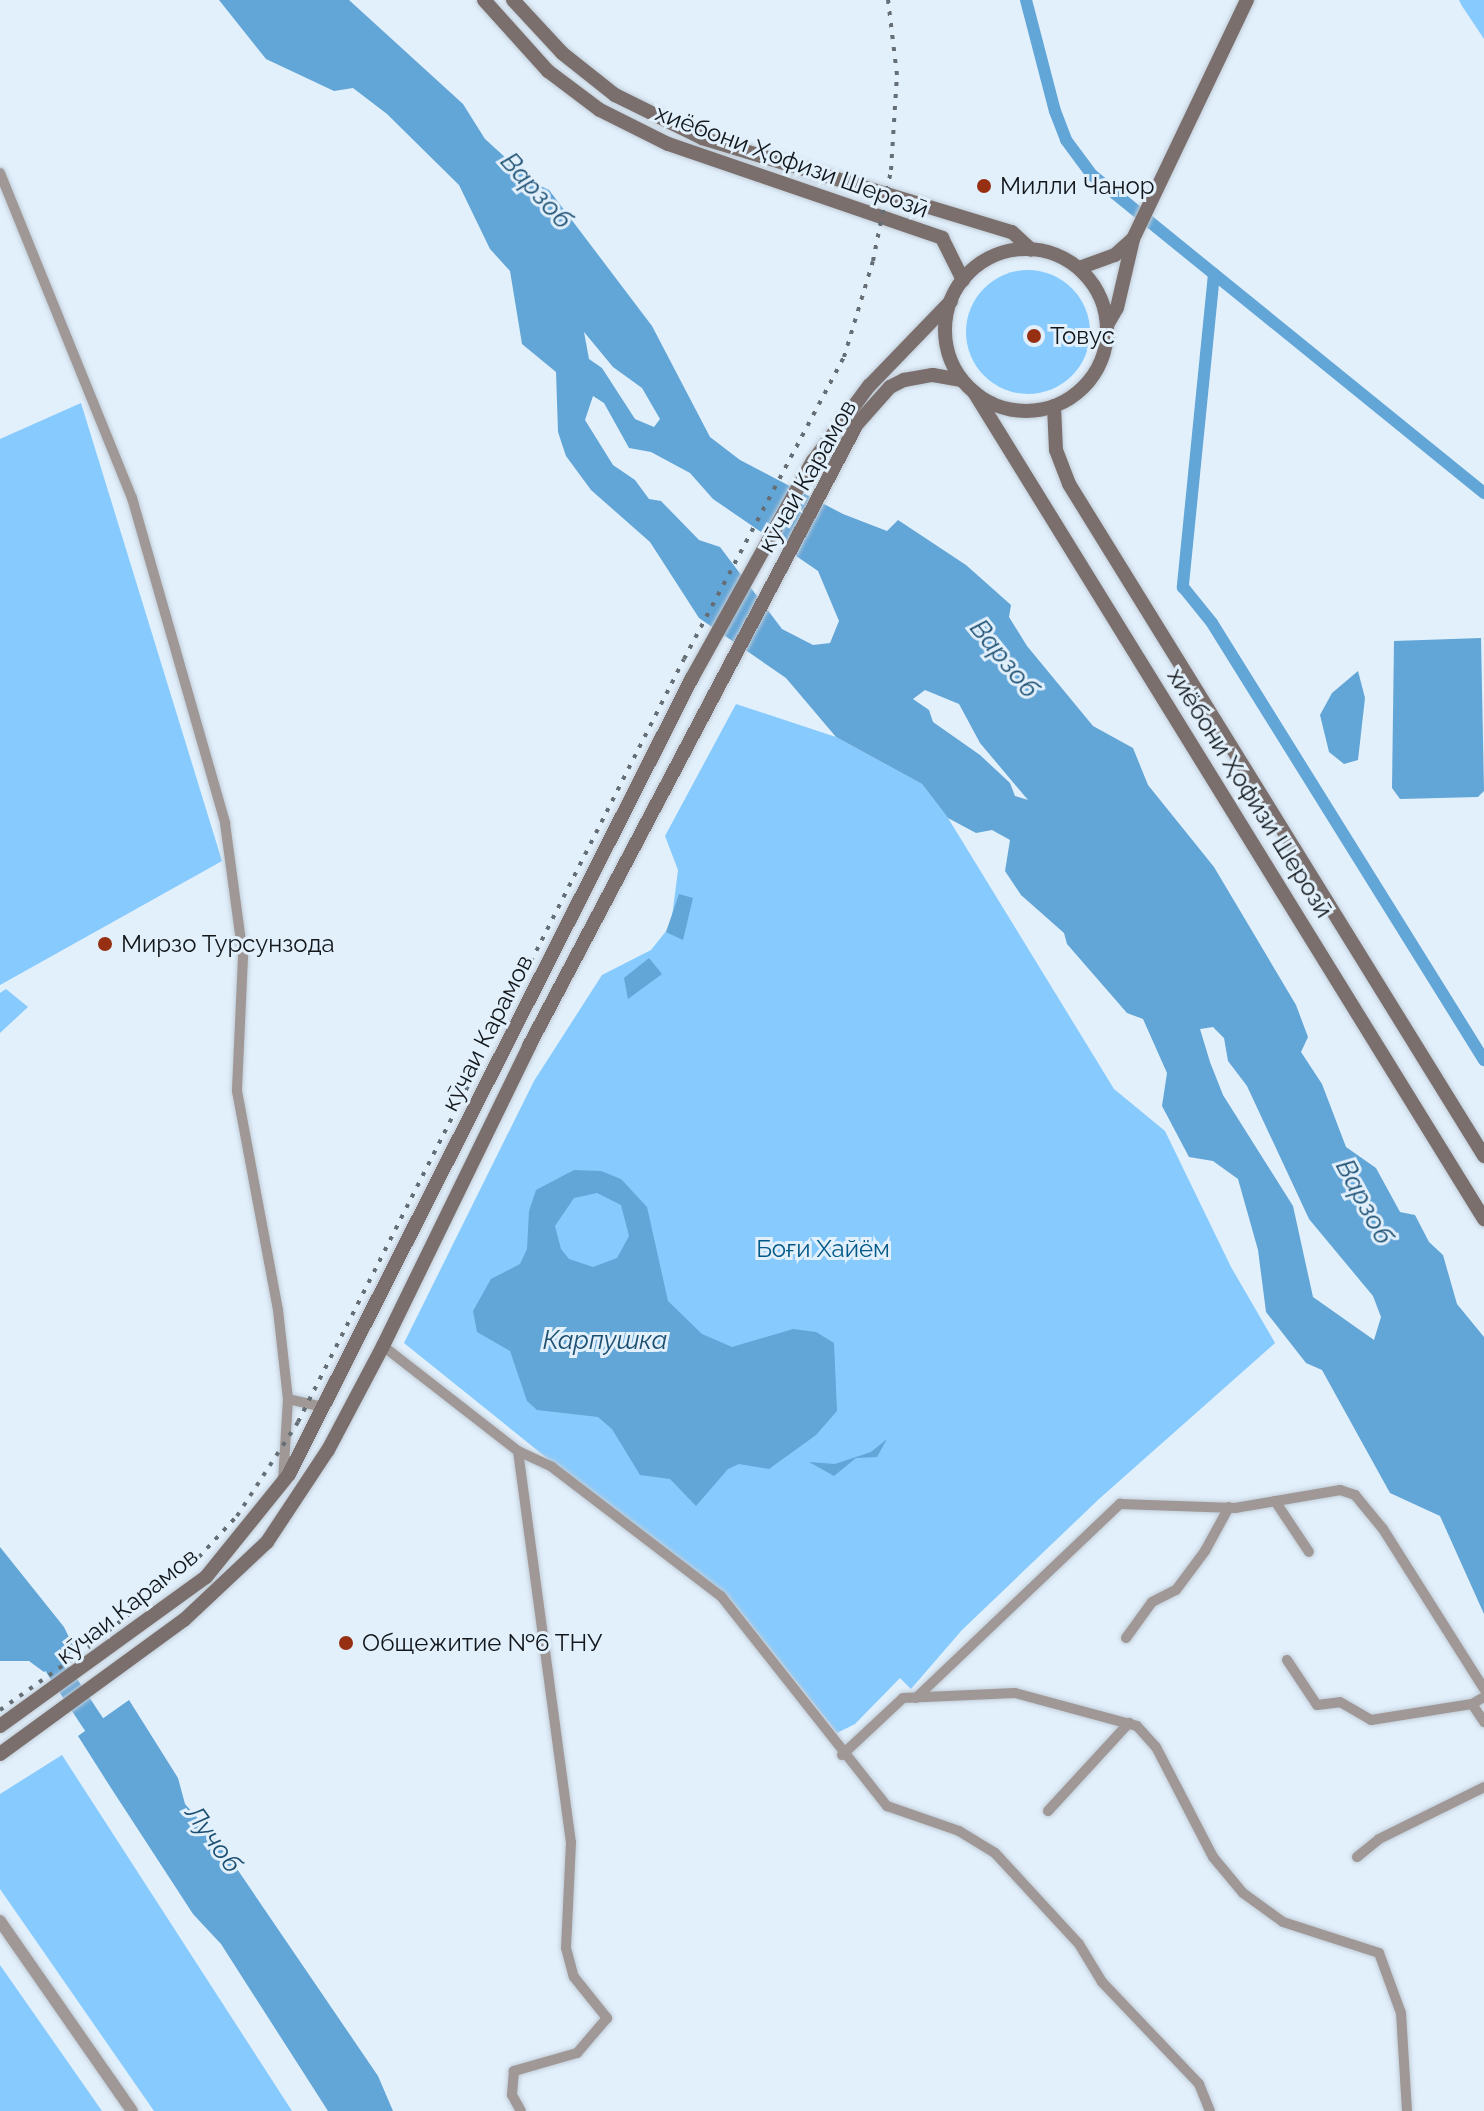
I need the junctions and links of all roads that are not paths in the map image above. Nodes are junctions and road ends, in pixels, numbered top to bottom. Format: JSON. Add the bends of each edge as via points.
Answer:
{"nodes":[{"id":1,"x":484,"y":0,"type":"edge"},
{"id":2,"x":513,"y":0,"type":"edge"},
{"id":3,"x":1247,"y":0,"type":"edge"},
{"id":4,"x":0,"y":173,"type":"edge"},
{"id":5,"x":1133,"y":239,"type":"junction"},
{"id":6,"x":1031,"y":250,"type":"junction"},
{"id":7,"x":1079,"y":268,"type":"junction"},
{"id":8,"x":963,"y":280,"type":"junction"},
{"id":9,"x":951,"y":301,"type":"junction"},
{"id":10,"x":1107,"y":325,"type":"junction"},
{"id":11,"x":962,"y":380,"type":"junction"},
{"id":12,"x":974,"y":392,"type":"junction"},
{"id":13,"x":1054,"y":406,"type":"junction"},
{"id":14,"x":1484,"y":1156,"type":"edge"},
{"id":15,"x":1484,"y":1219,"type":"edge"},
{"id":16,"x":415,"y":1222,"type":"junction"},
{"id":17,"x":436,"y":1234,"type":"junction"},
{"id":18,"x":383,"y":1346,"type":"junction"},
{"id":19,"x":288,"y":1399,"type":"junction"},
{"id":20,"x":324,"y":1407,"type":"junction"},
{"id":21,"x":518,"y":1451,"type":"junction"},
{"id":22,"x":283,"y":1482,"type":"junction"},
{"id":23,"x":1275,"y":1501,"type":"junction"},
{"id":24,"x":1229,"y":1507,"type":"junction"},
{"id":25,"x":1309,"y":1552,"type":"dead end"},
{"id":26,"x":1126,"y":1638,"type":"dead end"},
{"id":27,"x":1287,"y":1660,"type":"dead end"},
{"id":28,"x":1484,"y":1689,"type":"edge"},
{"id":29,"x":1484,"y":1697,"type":"edge"},
{"id":30,"x":916,"y":1698,"type":"junction"},
{"id":31,"x":1472,"y":1704,"type":"junction"},
{"id":32,"x":1484,"y":1722,"type":"edge"},
{"id":33,"x":1129,"y":1723,"type":"junction"},
{"id":34,"x":0,"y":1726,"type":"edge"},
{"id":35,"x":0,"y":1754,"type":"edge"},
{"id":36,"x":842,"y":1755,"type":"junction"},
{"id":37,"x":1484,"y":1787,"type":"edge"},
{"id":38,"x":1048,"y":1811,"type":"dead end"},
{"id":39,"x":1357,"y":1857,"type":"dead end"},
{"id":40,"x":0,"y":1921,"type":"edge"},
{"id":41,"x":132,"y":2111,"type":"edge"},
{"id":42,"x":521,"y":2111,"type":"edge"},
{"id":43,"x":1210,"y":2111,"type":"edge"},
{"id":44,"x":1407,"y":2111,"type":"edge"}],
"edges":[{"from":1,"to":8,"type":"main road","name":"хиёбони Ҳофизи Шерозӣ","via":[[548,71],[600,110],[681,149],[942,238]]},
{"from":2,"to":6,"type":"main road","name":"хиёбони Ҳофизи Шерозӣ","via":[[562,53],[615,95],[702,138],[1012,232]]},
{"from":3,"to":5,"type":"main road"},
{"from":4,"to":19,"type":"street","via":[[132,498],[225,823],[243,957],[237,1091],[259,1193]]},
{"from":5,"to":7,"type":"main road","via":[[1115,255]]},
{"from":5,"to":10,"type":"main road"},
{"from":6,"to":7,"type":"main road","name":"хиёбони Ҳофизи Шерозӣ"},
{"from":6,"to":8,"type":"main road","name":"хиёбони Ҳофизи Шерозӣ","via":[[1000,254]]},
{"from":7,"to":10,"type":"main road","via":[[1098,294]]},
{"from":8,"to":9,"type":"main road","name":"хиёбони Ҳофизи Шерозӣ"},
{"from":9,"to":11,"type":"main road","name":"хиёбони Ҳофизи Шерозӣ","via":[[945,328],[949,355]]},
{"from":9,"to":16,"type":"main road","name":"кӯчаи Карамов","via":[[869,386],[813,461],[692,678]]},
{"from":10,"to":13,"type":"main road","via":[[1094,374],[1073,397]]},
{"from":11,"to":12,"type":"main road","name":"хиёбони Ҳофизи Шерозӣ"},
{"from":11,"to":17,"type":"main road","name":"кӯчаи Карамов","via":[[933,375],[890,387],[857,424],[714,690]]},
{"from":12,"to":13,"type":"main road","name":"хиёбони Ҳофизи Шерозӣ","via":[[1012,410]]},
{"from":12,"to":15,"type":"main road","name":"хиёбони Ҳофизи Шерозӣ"},
{"from":13,"to":14,"type":"main road","name":"хиёбони Ҳофизи Шерозӣ","via":[[1056,450],[1069,484]]},
{"from":16,"to":17,"type":"main road"},
{"from":16,"to":20,"type":"main road","name":"кӯчаи Карамов"},
{"from":17,"to":18,"type":"main road","name":"кӯчаи Карамов"},
{"from":18,"to":21,"type":"street"},
{"from":18,"to":35,"type":"main road","name":"кӯчаи Карамов","via":[[328,1450],[267,1542],[226,1584],[132,1661]]},
{"from":19,"to":20,"type":"street"},
{"from":19,"to":22,"type":"street"},
{"from":20,"to":22,"type":"main road","name":"кӯчаи Карамов"},
{"from":21,"to":36,"type":"street","via":[[552,1467],[721,1596]]},
{"from":21,"to":42,"type":"street","via":[[571,1842],[566,1948],[574,1977],[607,2018],[577,2053],[514,2071],[512,2095]]},
{"from":22,"to":34,"type":"main road","name":"кӯчаи Карамов","via":[[206,1577]]},
{"from":23,"to":24,"type":"street"},
{"from":23,"to":25,"type":"street"},
{"from":23,"to":28,"type":"street","via":[[1340,1490],[1355,1495],[1397,1550]]},
{"from":24,"to":26,"type":"street","via":[[1176,1590],[1152,1602]]},
{"from":24,"to":30,"type":"street","via":[[1157,1502],[1110,1510]]},
{"from":27,"to":31,"type":"street","via":[[1317,1705],[1340,1702],[1371,1720]]},
{"from":29,"to":31,"type":"street"},
{"from":30,"to":33,"type":"street","via":[[1015,1693]]},
{"from":30,"to":36,"type":"street","via":[[903,1698]]},
{"from":31,"to":32,"type":"street"},
{"from":33,"to":38,"type":"street"},
{"from":33,"to":44,"type":"street","via":[[1156,1747],[1213,1857],[1243,1893],[1283,1922],[1379,1953],[1401,2013]]},
{"from":36,"to":43,"type":"street","via":[[887,1806],[959,1831],[995,1853],[1079,1944],[1102,1982],[1199,2084]]},
{"from":37,"to":39,"type":"street","via":[[1379,1839]]},
{"from":40,"to":41,"type":"street"}]}
